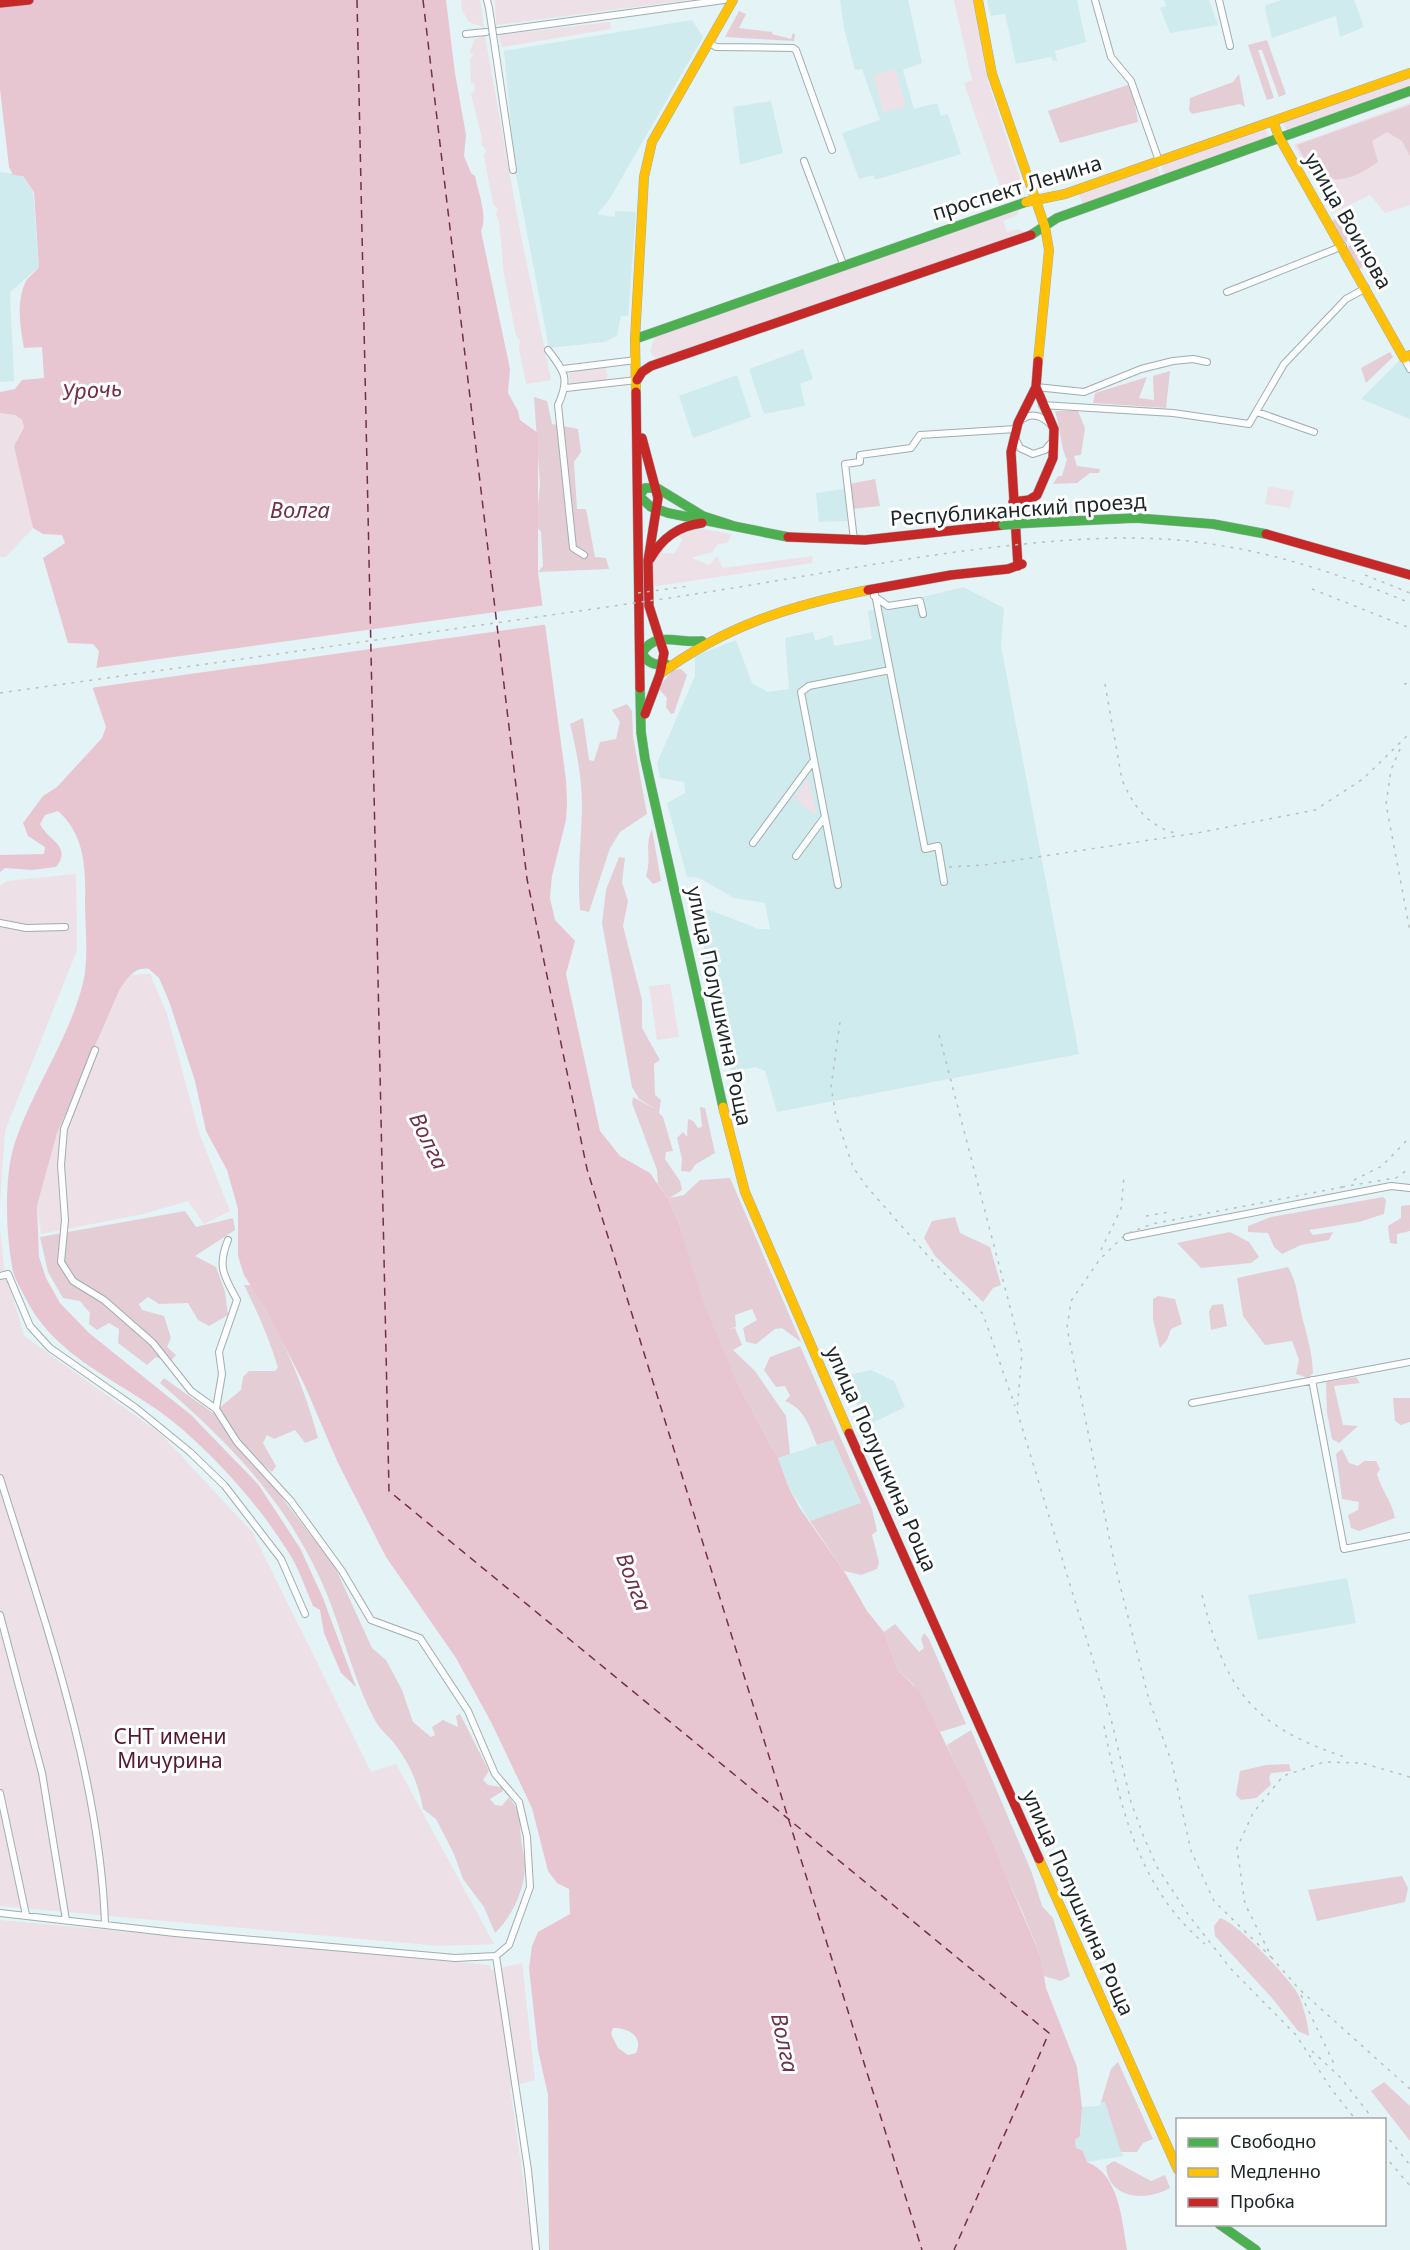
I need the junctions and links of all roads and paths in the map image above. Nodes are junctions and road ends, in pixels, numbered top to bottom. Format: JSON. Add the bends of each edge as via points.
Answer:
{"nodes":[{"id":1,"x":28,"y":0,"type":"edge"},
{"id":2,"x":487,"y":0,"type":"edge"},
{"id":3,"x":724,"y":0,"type":"edge"},
{"id":4,"x":733,"y":0,"type":"edge"},
{"id":5,"x":978,"y":0,"type":"edge"},
{"id":6,"x":1095,"y":0,"type":"edge"},
{"id":7,"x":1218,"y":0,"type":"edge"},
{"id":8,"x":0,"y":3,"type":"edge"},
{"id":9,"x":721,"y":24,"type":"junction"},
{"id":10,"x":498,"y":31,"type":"dead end"},
{"id":11,"x":486,"y":32,"type":"dead end"},
{"id":12,"x":466,"y":34,"type":"dead end"},
{"id":13,"x":710,"y":43,"type":"junction"},
{"id":14,"x":1230,"y":46,"type":"dead end"},
{"id":15,"x":1410,"y":73,"type":"edge"},
{"id":16,"x":1410,"y":91,"type":"edge"},
{"id":17,"x":1273,"y":121,"type":"junction"},
{"id":18,"x":1279,"y":137,"type":"junction"},
{"id":19,"x":832,"y":150,"type":"dead end"},
{"id":20,"x":804,"y":161,"type":"dead end"},
{"id":21,"x":1159,"y":161,"type":"junction"},
{"id":22,"x":513,"y":170,"type":"dead end"},
{"id":23,"x":1035,"y":201,"type":"junction"},
{"id":24,"x":1045,"y":227,"type":"junction"},
{"id":25,"x":1343,"y":246,"type":"junction"},
{"id":26,"x":843,"y":264,"type":"junction"},
{"id":27,"x":1366,"y":287,"type":"junction"},
{"id":28,"x":1227,"y":291,"type":"dead end"},
{"id":29,"x":635,"y":339,"type":"junction"},
{"id":30,"x":548,"y":350,"type":"dead end"},
{"id":31,"x":636,"y":356,"type":"junction"},
{"id":32,"x":1407,"y":356,"type":"edge"},
{"id":33,"x":1207,"y":362,"type":"dead end"},
{"id":34,"x":651,"y":366,"type":"junction"},
{"id":35,"x":563,"y":369,"type":"junction"},
{"id":36,"x":1410,"y":369,"type":"edge"},
{"id":37,"x":637,"y":380,"type":"junction"},
{"id":38,"x":1036,"y":387,"type":"junction"},
{"id":39,"x":566,"y":388,"type":"junction"},
{"id":40,"x":1042,"y":405,"type":"junction"},
{"id":41,"x":1257,"y":412,"type":"junction"},
{"id":42,"x":638,"y":414,"type":"junction"},
{"id":43,"x":1016,"y":429,"type":"junction"},
{"id":44,"x":1314,"y":432,"type":"dead end"},
{"id":45,"x":1054,"y":434,"type":"junction"},
{"id":46,"x":660,"y":490,"type":"junction"},
{"id":47,"x":639,"y":496,"type":"junction"},
{"id":48,"x":1015,"y":501,"type":"junction"},
{"id":49,"x":657,"y":508,"type":"junction"},
{"id":50,"x":716,"y":522,"type":"junction"},
{"id":51,"x":731,"y":525,"type":"junction"},
{"id":52,"x":854,"y":540,"type":"junction"},
{"id":53,"x":584,"y":555,"type":"dead end"},
{"id":54,"x":648,"y":561,"type":"junction"},
{"id":55,"x":1410,"y":575,"type":"edge"},
{"id":56,"x":874,"y":592,"type":"junction"},
{"id":57,"x":923,"y":614,"type":"dead end"},
{"id":58,"x":661,"y":638,"type":"junction"},
{"id":59,"x":713,"y":638,"type":"junction"},
{"id":60,"x":642,"y":653,"type":"junction"},
{"id":61,"x":662,"y":670,"type":"junction"},
{"id":62,"x":890,"y":670,"type":"junction"},
{"id":63,"x":642,"y":732,"type":"junction"},
{"id":64,"x":814,"y":760,"type":"junction"},
{"id":65,"x":824,"y":818,"type":"junction"},
{"id":66,"x":753,"y":843,"type":"dead end"},
{"id":67,"x":796,"y":856,"type":"dead end"},
{"id":68,"x":944,"y":882,"type":"dead end"},
{"id":69,"x":838,"y":885,"type":"dead end"},
{"id":70,"x":0,"y":923,"type":"edge"},
{"id":71,"x":64,"y":927,"type":"dead end"},
{"id":72,"x":94,"y":1050,"type":"dead end"},
{"id":73,"x":1410,"y":1188,"type":"edge"},
{"id":74,"x":1127,"y":1237,"type":"dead end"},
{"id":75,"x":228,"y":1240,"type":"dead end"},
{"id":76,"x":0,"y":1276,"type":"edge"},
{"id":77,"x":1409,"y":1362,"type":"edge"},
{"id":78,"x":1410,"y":1370,"type":"edge"},
{"id":79,"x":1312,"y":1380,"type":"junction"},
{"id":80,"x":1192,"y":1403,"type":"dead end"},
{"id":81,"x":216,"y":1409,"type":"junction"},
{"id":82,"x":0,"y":1478,"type":"edge"},
{"id":83,"x":1410,"y":1536,"type":"edge"},
{"id":84,"x":305,"y":1614,"type":"dead end"},
{"id":85,"x":0,"y":1615,"type":"edge"},
{"id":86,"x":0,"y":1793,"type":"edge"},
{"id":87,"x":0,"y":1913,"type":"edge"},
{"id":88,"x":26,"y":1915,"type":"junction"},
{"id":89,"x":66,"y":1920,"type":"junction"},
{"id":90,"x":105,"y":1924,"type":"junction"},
{"id":91,"x":496,"y":1956,"type":"junction"},
{"id":92,"x":1176,"y":2166,"type":"edge"},
{"id":93,"x":1222,"y":2226,"type":"edge"},
{"id":94,"x":536,"y":2250,"type":"edge"},
{"id":95,"x":1256,"y":2250,"type":"edge"}],
"edges":[{"from":1,"to":8,"type":"main road"},
{"from":2,"to":22,"type":"street","bridge":true},
{"from":3,"to":9,"type":"main road"},
{"from":3,"to":10,"type":"street"},
{"from":4,"to":9,"type":"main road"},
{"from":5,"to":23,"type":"main road","via":[[992,74]]},
{"from":6,"to":21,"type":"street","via":[[1111,57],[1131,81]]},
{"from":7,"to":14,"type":"street"},
{"from":9,"to":13,"type":"main road"},
{"from":11,"to":12,"type":"street"},
{"from":13,"to":19,"type":"street","via":[[716,47],[796,50]]},
{"from":13,"to":29,"type":"main road","via":[[649,151]]},
{"from":15,"to":17,"type":"main road","name":"проспект Ленина"},
{"from":16,"to":18,"type":"main road","name":"проспект Ленина"},
{"from":17,"to":18,"type":"main road","name":"улица Воинова"},
{"from":17,"to":21,"type":"main road","name":"проспект Ленина"},
{"from":18,"to":24,"type":"main road","name":"проспект Ленина","via":[[1057,218]]},
{"from":18,"to":25,"type":"main road","name":"улица Воинова"},
{"from":20,"to":26,"type":"street"},
{"from":21,"to":23,"type":"main road","name":"проспект Ленина"},
{"from":23,"to":24,"type":"main road"},
{"from":23,"to":26,"type":"main road","name":"проспект Ленина"},
{"from":24,"to":34,"type":"main road","name":"проспект Ленина","via":[[1030,236]]},
{"from":24,"to":38,"type":"main road","via":[[1049,250]]},
{"from":25,"to":27,"type":"main road","name":"улица Воинова"},
{"from":25,"to":28,"type":"street"},
{"from":26,"to":29,"type":"main road","name":"проспект Ленина"},
{"from":27,"to":32,"type":"main road","name":"улица Воинова"},
{"from":27,"to":41,"type":"street","via":[[1346,299],[1284,364]]},
{"from":29,"to":31,"type":"main road"},
{"from":30,"to":35,"type":"street"},
{"from":31,"to":34,"type":"main road"},
{"from":31,"to":35,"type":"street"},
{"from":31,"to":37,"type":"main road"},
{"from":32,"to":36,"type":"street","name":"улица Воинова"},
{"from":33,"to":38,"type":"street","via":[[1173,361],[1084,392]]},
{"from":34,"to":37,"type":"main road","name":"проспект Ленина"},
{"from":35,"to":39,"type":"street"},
{"from":37,"to":39,"type":"street"},
{"from":37,"to":42,"type":"main road"},
{"from":38,"to":40,"type":"main road"},
{"from":38,"to":43,"type":"main road"},
{"from":39,"to":53,"type":"street","via":[[558,405],[562,446],[573,548]]},
{"from":40,"to":41,"type":"street","via":[[1173,413],[1249,424]]},
{"from":40,"to":45,"type":"main road"},
{"from":41,"to":44,"type":"street"},
{"from":42,"to":46,"type":"main road"},
{"from":42,"to":47,"type":"main road","name":"улица Полушкина Роща"},
{"from":43,"to":45,"type":"street","via":[[1025,417],[1034,415],[1042,417]]},
{"from":43,"to":45,"type":"street","via":[[1020,448],[1033,454],[1046,450]]},
{"from":43,"to":48,"type":"main road","via":[[1011,452]]},
{"from":43,"to":52,"type":"street","via":[[920,435],[911,447],[860,455],[860,462],[845,464]]},
{"from":45,"to":48,"type":"main road","via":[[1053,458],[1044,485],[1029,500]]},
{"from":46,"to":47,"type":"main road","via":[[645,488]]},
{"from":46,"to":49,"type":"main road"},
{"from":46,"to":51,"type":"main road","name":"Республиканский проезд","via":[[695,511]]},
{"from":47,"to":49,"type":"main road","name":"Республиканский проезд"},
{"from":47,"to":60,"type":"main road","name":"улица Полушкина Роща"},
{"from":48,"to":56,"type":"main road","name":"улица Полушкина Роща","via":[[1020,566]]},
{"from":49,"to":50,"type":"main road","name":"Республиканский проезд"},
{"from":49,"to":54,"type":"main road"},
{"from":50,"to":51,"type":"main road","name":"Республиканский проезд"},
{"from":50,"to":54,"type":"main road","name":"Республиканский проезд","via":[[694,523],[672,532]]},
{"from":51,"to":52,"type":"main road","name":"Республиканский проезд","via":[[813,539]]},
{"from":52,"to":55,"type":"main road","name":"Республиканский проезд","bridge":true,"via":[[1004,525],[1136,518],[1213,524],[1271,535]]},
{"from":54,"to":58,"type":"main road","via":[[649,606]]},
{"from":56,"to":57,"type":"street","via":[[888,606],[920,601]]},
{"from":56,"to":59,"type":"main road","name":"улица Полушкина Роща","via":[[760,618]]},
{"from":56,"to":62,"type":"street"},
{"from":58,"to":59,"type":"main road","name":"улица Полушкина Роща","via":[[694,643]]},
{"from":58,"to":60,"type":"main road","via":[[646,644]]},
{"from":58,"to":61,"type":"main road"},
{"from":59,"to":61,"type":"main road","name":"улица Полушкина Роща"},
{"from":60,"to":61,"type":"main road"},
{"from":60,"to":63,"type":"main road","name":"улица Полушкина Роща"},
{"from":61,"to":63,"type":"main road","name":"улица Полушкина Роща"},
{"from":62,"to":64,"type":"street","via":[[809,686],[801,692]]},
{"from":62,"to":68,"type":"street","via":[[925,849],[938,846]]},
{"from":63,"to":92,"type":"main road","name":"улица Полушкина Роща","via":[[731,1148],[745,1192]]},
{"from":64,"to":65,"type":"street"},
{"from":64,"to":66,"type":"street"},
{"from":65,"to":67,"type":"street"},
{"from":65,"to":69,"type":"street"},
{"from":70,"to":71,"type":"street","via":[[26,928]]},
{"from":72,"to":81,"type":"street","via":[[64,1129],[61,1165],[65,1220],[61,1262],[73,1281],[104,1300],[153,1343],[191,1391]]},
{"from":73,"to":74,"type":"street","via":[[1391,1186]]},
{"from":75,"to":81,"type":"street","via":[[221,1257],[224,1276],[237,1300],[219,1352],[222,1374]]},
{"from":76,"to":84,"type":"street","via":[[8,1274],[30,1326],[50,1348],[136,1408],[225,1486],[281,1559]]},
{"from":77,"to":78,"type":"street"},
{"from":77,"to":79,"type":"street"},
{"from":79,"to":80,"type":"street"},
{"from":79,"to":83,"type":"street","via":[[1344,1549]]},
{"from":81,"to":91,"type":"street","via":[[237,1442],[291,1501],[342,1571],[371,1620],[420,1638],[468,1711],[495,1774],[519,1802],[527,1837],[530,1887],[509,1945]]},
{"from":82,"to":90,"type":"street","via":[[70,1709],[93,1816]]},
{"from":85,"to":89,"type":"street","via":[[42,1773]]},
{"from":86,"to":88,"type":"street"},
{"from":87,"to":88,"type":"street"},
{"from":88,"to":89,"type":"street"},
{"from":89,"to":90,"type":"street"},
{"from":90,"to":91,"type":"street","via":[[342,1949],[455,1958]]},
{"from":91,"to":94,"type":"street"},
{"from":93,"to":95,"type":"main road"}]}
